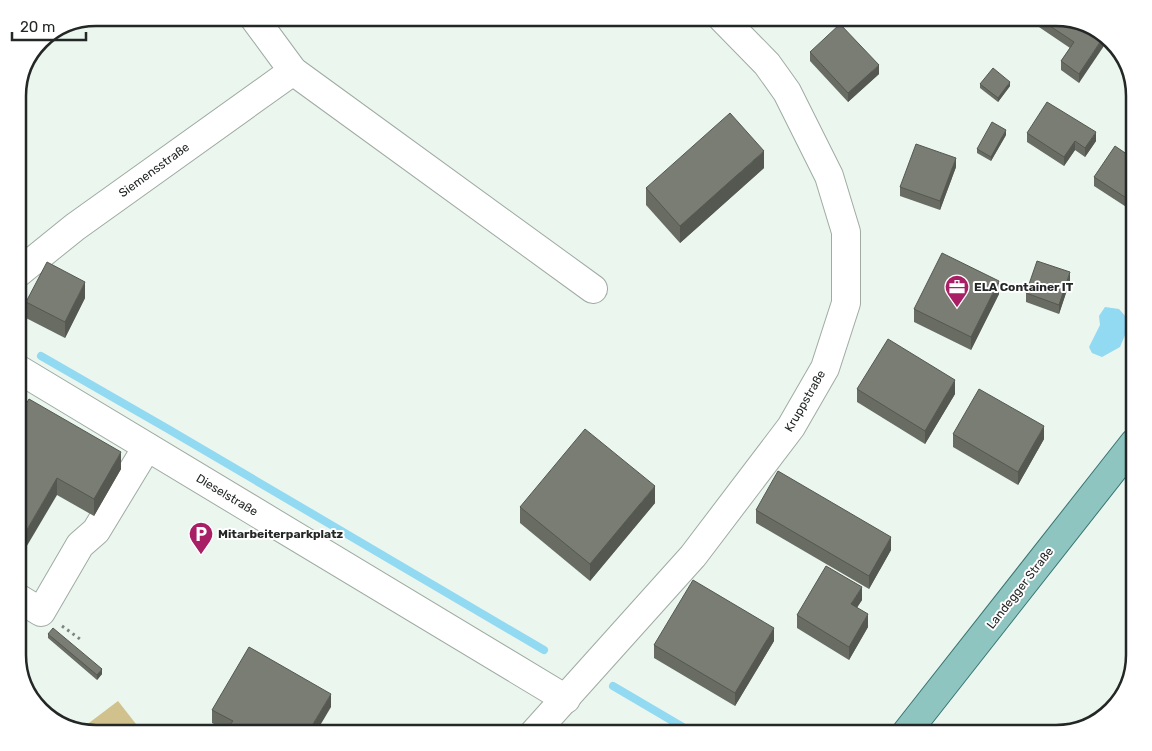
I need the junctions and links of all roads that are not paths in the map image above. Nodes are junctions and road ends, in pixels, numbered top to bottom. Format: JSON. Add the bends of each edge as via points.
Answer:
{"nodes":[{"id":1,"x":260,"y":26,"type":"edge"},
{"id":2,"x":730,"y":26,"type":"edge"},
{"id":3,"x":293,"y":71,"type":"junction"},
{"id":4,"x":26,"y":267,"type":"edge"},
{"id":5,"x":593,"y":289,"type":"dead end"},
{"id":6,"x":26,"y":374,"type":"edge"},
{"id":7,"x":147,"y":447,"type":"junction"},
{"id":8,"x":1126,"y":453,"type":"edge"},
{"id":9,"x":26,"y":603,"type":"edge"},
{"id":10,"x":566,"y":699,"type":"junction"},
{"id":11,"x":542,"y":725,"type":"edge"},
{"id":12,"x":913,"y":725,"type":"edge"}],
"edges":[{"from":1,"to":3,"type":"street"},
{"from":2,"to":10,"type":"street","name":"Kruppstraße","via":[[767,64],[787,92],[829,176],[846,232],[846,303],[825,368],[791,427],[693,556]]},
{"from":3,"to":4,"type":"street","name":"Siemensstraße"},
{"from":3,"to":5,"type":"street"},
{"from":6,"to":7,"type":"street","name":"Dieselstraße"},
{"from":7,"to":9,"type":"street","via":[[96,531],[80,545],[41,612]]},
{"from":7,"to":10,"type":"street","name":"Dieselstraße"},
{"from":8,"to":12,"type":"main road","name":"Landegger Straße"},
{"from":10,"to":11,"type":"street","name":"Kruppstraße"}]}
